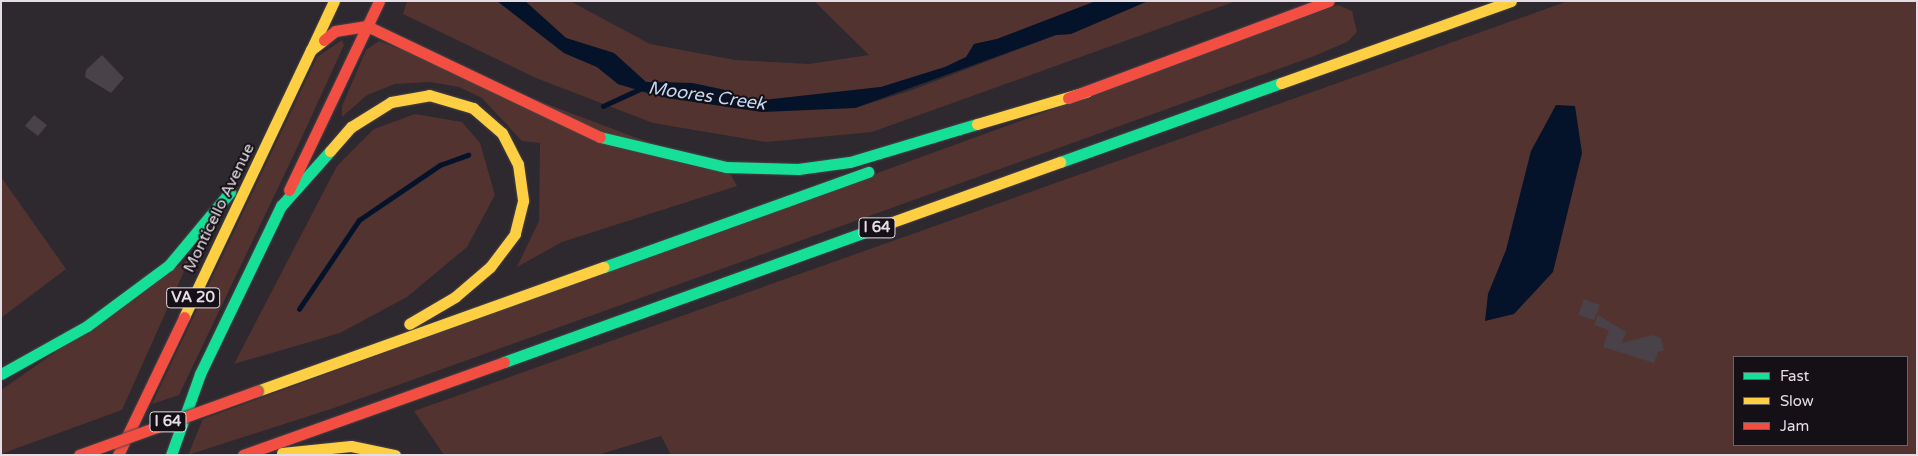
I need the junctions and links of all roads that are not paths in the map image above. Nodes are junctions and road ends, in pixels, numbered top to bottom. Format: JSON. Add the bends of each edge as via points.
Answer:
{"nodes":[{"id":1,"x":334,"y":1,"type":"edge"},
{"id":2,"x":378,"y":1,"type":"edge"},
{"id":3,"x":1329,"y":1,"type":"edge"},
{"id":4,"x":1511,"y":1,"type":"edge"},
{"id":5,"x":367,"y":26,"type":"junction"},
{"id":6,"x":312,"y":50,"type":"junction"},
{"id":7,"x":1086,"y":92,"type":"junction"},
{"id":8,"x":268,"y":141,"type":"junction"},
{"id":9,"x":282,"y":206,"type":"junction"},
{"id":10,"x":317,"y":371,"type":"junction"},
{"id":11,"x":1,"y":374,"type":"edge"},
{"id":12,"x":200,"y":374,"type":"junction"},
{"id":13,"x":79,"y":455,"type":"edge"},
{"id":14,"x":118,"y":455,"type":"edge"},
{"id":15,"x":161,"y":455,"type":"edge"},
{"id":16,"x":171,"y":455,"type":"edge"},
{"id":17,"x":243,"y":455,"type":"edge"},
{"id":18,"x":266,"y":455,"type":"edge"},
{"id":19,"x":395,"y":455,"type":"edge"}],
"edges":[{"from":1,"to":6,"type":"main road","name":"Monticello Avenue","number":"VA 20"},
{"from":2,"to":5,"type":"main road","number":"VA 20"},
{"from":3,"to":7,"type":"main road","number":"I 64"},
{"from":4,"to":17,"type":"main road","number":"I 64"},
{"from":5,"to":6,"type":"main road","via":[[335,31]]},
{"from":5,"to":7,"type":"main road","via":[[602,138],[726,167],[798,169],[850,162]]},
{"from":5,"to":9,"type":"main road","number":"VA 20"},
{"from":6,"to":8,"type":"main road","name":"Monticello Avenue","number":"VA 20"},
{"from":7,"to":10,"type":"main road","number":"I 64"},
{"from":8,"to":11,"type":"main road","via":[[207,225],[169,265],[94,321]]},
{"from":8,"to":14,"type":"main road","name":"Monticello Avenue","number":"VA 20"},
{"from":9,"to":10,"type":"main road","via":[[351,127],[391,102],[412,96],[443,97],[473,108],[502,133],[518,164],[520,218],[506,248],[490,267],[436,309]]},
{"from":9,"to":12,"type":"main road","number":"VA 20"},
{"from":10,"to":13,"type":"main road","number":"I 64","bridge":true},
{"from":12,"to":15,"type":"main road","number":"VA 20"},
{"from":12,"to":16,"type":"main road"},
{"from":18,"to":19,"type":"main road","via":[[351,446]]}]}
